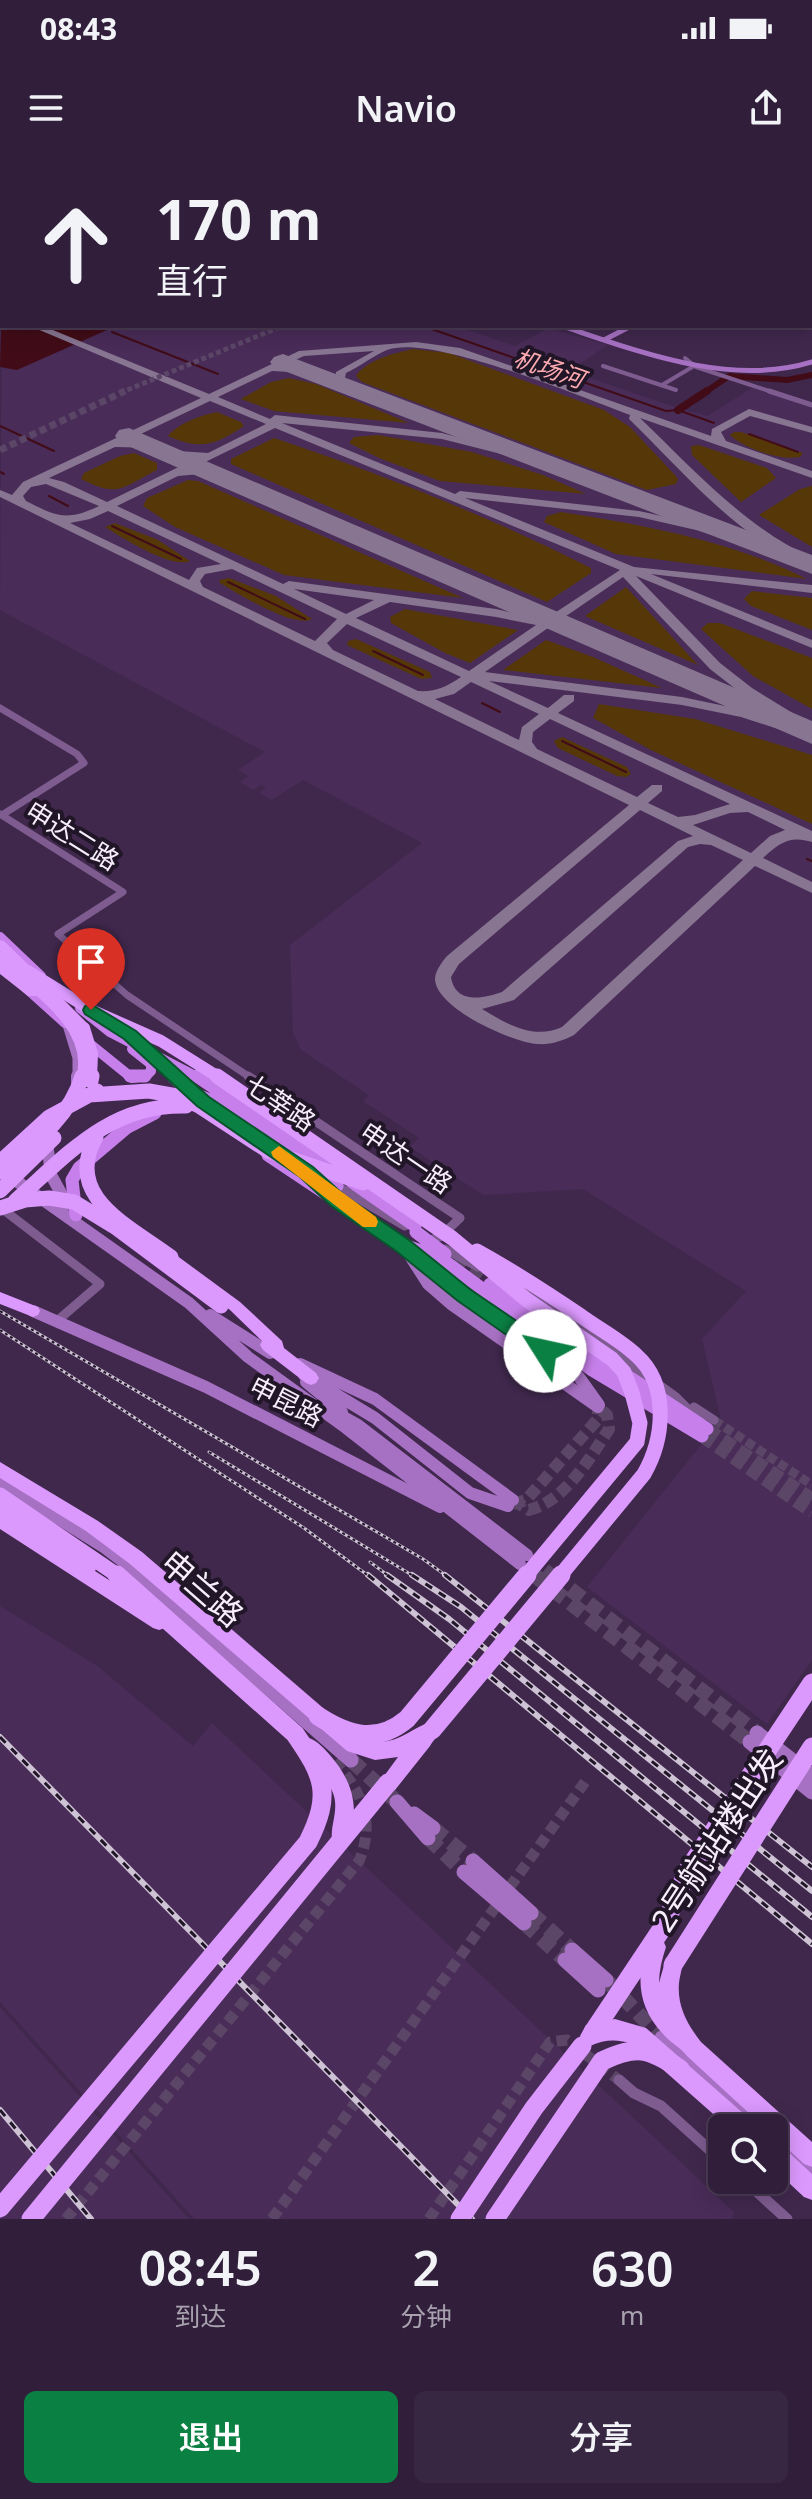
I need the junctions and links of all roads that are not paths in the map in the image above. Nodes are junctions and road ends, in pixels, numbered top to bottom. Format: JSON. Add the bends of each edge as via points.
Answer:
{"nodes":[{"id":1,"x":571,"y":328,"type":"edge"},
{"id":2,"x":627,"y":328,"type":"edge"},
{"id":3,"x":605,"y":339,"type":"junction"},
{"id":4,"x":660,"y":354,"type":"junction"},
{"id":5,"x":685,"y":358,"type":"junction"},
{"id":6,"x":651,"y":361,"type":"dead end"},
{"id":7,"x":812,"y":361,"type":"edge"},
{"id":8,"x":603,"y":366,"type":"dead end"},
{"id":9,"x":694,"y":366,"type":"junction"},
{"id":10,"x":742,"y":371,"type":"junction"},
{"id":11,"x":720,"y":376,"type":"junction"},
{"id":12,"x":662,"y":385,"type":"junction"},
{"id":13,"x":676,"y":390,"type":"dead end"},
{"id":14,"x":812,"y":405,"type":"edge"},
{"id":15,"x":0,"y":708,"type":"edge"},
{"id":16,"x":1,"y":815,"type":"edge"},
{"id":17,"x":58,"y":934,"type":"joint"},
{"id":18,"x":0,"y":937,"type":"edge"},
{"id":19,"x":0,"y":944,"type":"edge"},
{"id":20,"x":0,"y":957,"type":"edge"},
{"id":21,"x":0,"y":969,"type":"edge"},
{"id":22,"x":28,"y":971,"type":"junction"},
{"id":23,"x":32,"y":993,"type":"joint"},
{"id":24,"x":91,"y":1010,"type":"junction"},
{"id":25,"x":67,"y":1025,"type":"junction"},
{"id":26,"x":110,"y":1032,"type":"junction"},
{"id":27,"x":89,"y":1095,"type":"junction"},
{"id":28,"x":203,"y":1102,"type":"junction"},
{"id":29,"x":212,"y":1116,"type":"junction"},
{"id":30,"x":59,"y":1122,"type":"junction"},
{"id":31,"x":100,"y":1130,"type":"junction"},
{"id":32,"x":268,"y":1144,"type":"joint"},
{"id":33,"x":43,"y":1148,"type":"junction"},
{"id":34,"x":3,"y":1155,"type":"edge"},
{"id":35,"x":0,"y":1170,"type":"edge"},
{"id":36,"x":0,"y":1183,"type":"edge"},
{"id":37,"x":0,"y":1191,"type":"edge"},
{"id":38,"x":337,"y":1193,"type":"junction"},
{"id":39,"x":390,"y":1195,"type":"junction"},
{"id":40,"x":0,"y":1210,"type":"edge"},
{"id":41,"x":76,"y":1215,"type":"junction"},
{"id":42,"x":416,"y":1229,"type":"junction"},
{"id":43,"x":450,"y":1234,"type":"junction"},
{"id":44,"x":429,"y":1240,"type":"junction"},
{"id":45,"x":108,"y":1243,"type":"junction"},
{"id":46,"x":403,"y":1245,"type":"junction"},
{"id":47,"x":509,"y":1282,"type":"junction"},
{"id":48,"x":0,"y":1298,"type":"edge"},
{"id":49,"x":189,"y":1303,"type":"junction"},
{"id":50,"x":519,"y":1307,"type":"dead end"},
{"id":51,"x":33,"y":1311,"type":"joint"},
{"id":52,"x":57,"y":1321,"type":"junction"},
{"id":53,"x":255,"y":1334,"type":"junction"},
{"id":54,"x":277,"y":1346,"type":"junction"},
{"id":55,"x":607,"y":1350,"type":"dead end"},
{"id":56,"x":294,"y":1371,"type":"junction"},
{"id":57,"x":311,"y":1378,"type":"junction"},
{"id":58,"x":659,"y":1384,"type":"dead end"},
{"id":59,"x":297,"y":1393,"type":"junction"},
{"id":60,"x":358,"y":1425,"type":"junction"},
{"id":61,"x":707,"y":1428,"type":"junction"},
{"id":62,"x":0,"y":1469,"type":"edge"},
{"id":63,"x":0,"y":1482,"type":"edge"},
{"id":64,"x":0,"y":1495,"type":"edge"},
{"id":65,"x":0,"y":1507,"type":"edge"},
{"id":66,"x":0,"y":1520,"type":"edge"},
{"id":67,"x":507,"y":1554,"type":"junction"},
{"id":68,"x":127,"y":1589,"type":"dead end"},
{"id":69,"x":216,"y":1660,"type":"junction"},
{"id":70,"x":812,"y":1683,"type":"edge"},
{"id":71,"x":318,"y":1716,"type":"junction"},
{"id":72,"x":432,"y":1730,"type":"junction"},
{"id":73,"x":295,"y":1734,"type":"junction"},
{"id":74,"x":812,"y":1747,"type":"edge"},
{"id":75,"x":351,"y":1760,"type":"tunnel mouth"},
{"id":76,"x":812,"y":1776,"type":"edge"},
{"id":77,"x":812,"y":1792,"type":"edge"},
{"id":78,"x":397,"y":1802,"type":"tunnel mouth"},
{"id":79,"x":431,"y":1833,"type":"tunnel mouth"},
{"id":80,"x":330,"y":1853,"type":"junction"},
{"id":81,"x":468,"y":1866,"type":"tunnel mouth"},
{"id":82,"x":527,"y":1918,"type":"tunnel mouth"},
{"id":83,"x":665,"y":1924,"type":"junction"},
{"id":84,"x":569,"y":1955,"type":"tunnel mouth"},
{"id":85,"x":602,"y":1985,"type":"tunnel mouth"},
{"id":86,"x":593,"y":2032,"type":"junction"},
{"id":87,"x":662,"y":2038,"type":"tunnel mouth"},
{"id":88,"x":694,"y":2049,"type":"junction"},
{"id":89,"x":680,"y":2069,"type":"junction"},
{"id":90,"x":619,"y":2080,"type":"tunnel mouth"},
{"id":91,"x":730,"y":2114,"type":"edge"},
{"id":92,"x":748,"y":2114,"type":"edge"},
{"id":93,"x":708,"y":2148,"type":"edge"},
{"id":94,"x":788,"y":2149,"type":"edge"},
{"id":95,"x":812,"y":2156,"type":"edge"},
{"id":96,"x":788,"y":2167,"type":"edge"},
{"id":97,"x":812,"y":2170,"type":"edge"},
{"id":98,"x":812,"y":2189,"type":"edge"},
{"id":99,"x":759,"y":2194,"type":"edge"},
{"id":100,"x":0,"y":2208,"type":"edge"},
{"id":101,"x":31,"y":2219,"type":"edge"},
{"id":102,"x":460,"y":2219,"type":"edge"},
{"id":103,"x":495,"y":2219,"type":"edge"},
{"id":104,"x":787,"y":2219,"type":"edge"}],
"edges":[{"from":1,"to":3,"type":"main road"},
{"from":2,"to":3,"type":"main road"},
{"from":3,"to":4,"type":"main road"},
{"from":3,"to":5,"type":"main road"},
{"from":4,"to":5,"type":"main road"},
{"from":4,"to":6,"type":"street"},
{"from":5,"to":7,"type":"main road","via":[[762,371]]},
{"from":5,"to":9,"type":"street"},
{"from":5,"to":10,"type":"main road"},
{"from":7,"to":10,"type":"main road","via":[[783,372]]},
{"from":8,"to":12,"type":"street"},
{"from":9,"to":11,"type":"street"},
{"from":9,"to":12,"type":"street"},
{"from":10,"to":11,"type":"main road","via":[[713,371]]},
{"from":11,"to":14,"type":"street"},
{"from":12,"to":13,"type":"street"},
{"from":15,"to":16,"type":"street","via":[[84,763]]},
{"from":16,"to":17,"type":"street","name":"申达二路","via":[[123,892]]},
{"from":17,"to":43,"type":"street","name":"申达一路","via":[[127,995],[460,1218]]},
{"from":18,"to":26,"type":"main road","name":"七莘路"},
{"from":19,"to":22,"type":"highway"},
{"from":20,"to":35,"type":"highway","bridge":true,"via":[[73,1027],[84,1067],[79,1090],[61,1120]]},
{"from":21,"to":23,"type":"highway"},
{"from":22,"to":24,"type":"highway","bridge":true},
{"from":22,"to":33,"type":"highway","bridge":true,"via":[[84,1028],[94,1061],[82,1104]]},
{"from":23,"to":25,"type":"main road","name":"七莘路"},
{"from":24,"to":28,"type":"highway","bridge":true,"via":[[130,1035]]},
{"from":24,"to":39,"type":"highway","bridge":true,"via":[[187,1056]]},
{"from":25,"to":26,"type":"main road","name":"七莘路","via":[[132,1078],[146,1076],[151,1064]]},
{"from":25,"to":30,"type":"main road","via":[[77,1058],[77,1084]]},
{"from":26,"to":42,"type":"main road","name":"七莘路","via":[[189,1071]]},
{"from":27,"to":28,"type":"highway","bridge":true,"via":[[119,1085],[153,1084]]},
{"from":27,"to":29,"type":"highway","bridge":true,"via":[[149,1091],[177,1096]]},
{"from":27,"to":34,"type":"highway","bridge":true,"via":[[49,1117]]},
{"from":28,"to":32,"type":"highway","bridge":true},
{"from":29,"to":31,"type":"highway","bridge":true,"via":[[190,1107],[149,1105]]},
{"from":29,"to":39,"type":"highway","bridge":true,"via":[[268,1151]]},
{"from":30,"to":34,"type":"main road","via":[[21,1151]]},
{"from":30,"to":41,"type":"main road","via":[[48,1140],[47,1158],[53,1180]]},
{"from":31,"to":40,"type":"highway","bridge":true},
{"from":31,"to":54,"type":"highway","bridge":true,"via":[[87,1151],[87,1187]]},
{"from":32,"to":38,"type":"main road"},
{"from":33,"to":36,"type":"highway","bridge":true},
{"from":33,"to":37,"type":"highway","bridge":true},
{"from":35,"to":45,"type":"main road","name":"申昆路"},
{"from":38,"to":41,"type":"main road","via":[[211,1117],[179,1107],[126,1128],[79,1168],[72,1180]]},
{"from":38,"to":42,"type":"street"},
{"from":38,"to":46,"type":"main road"},
{"from":39,"to":43,"type":"highway","bridge":true},
{"from":40,"to":52,"type":"street","via":[[100,1284]]},
{"from":40,"to":53,"type":"highway","bridge":true,"via":[[25,1200],[74,1202]]},
{"from":41,"to":45,"type":"main road"},
{"from":42,"to":44,"type":"street"},
{"from":42,"to":61,"type":"main road","name":"七莘路"},
{"from":43,"to":44,"type":"street"},
{"from":43,"to":47,"type":"street","via":[[447,1241],[487,1262]]},
{"from":43,"to":71,"type":"highway","bridge":true,"via":[[527,1300],[618,1365],[632,1393],[640,1432],[624,1458],[396,1730],[371,1738],[357,1736]]},
{"from":43,"to":72,"type":"highway","bridge":true,"via":[[529,1280],[638,1356],[651,1378],[662,1427],[659,1447],[644,1474]]},
{"from":44,"to":47,"type":"street"},
{"from":45,"to":49,"type":"main road","name":"申昆路"},
{"from":46,"to":46,"type":"main road","via":[[464,1296],[579,1377],[598,1406],[451,1304],[428,1284]]},
{"from":46,"to":61,"type":"main road","via":[[439,1257],[592,1370]]},
{"from":47,"to":55,"type":"street"},
{"from":47,"to":61,"type":"street","via":[[627,1360],[694,1410]]},
{"from":48,"to":51,"type":"highway"},
{"from":49,"to":56,"type":"main road","name":"申昆路"},
{"from":49,"to":59,"type":"main road","name":"申昆路"},
{"from":50,"to":61,"type":"main road"},
{"from":51,"to":52,"type":"main road","name":"申昆路"},
{"from":52,"to":67,"type":"main road","name":"申昆路","via":[[206,1387],[443,1509]]},
{"from":53,"to":54,"type":"highway"},
{"from":53,"to":57,"type":"highway"},
{"from":54,"to":57,"type":"main road","name":"申昆路","via":[[304,1366],[375,1399],[511,1503],[470,1493],[375,1418]]},
{"from":56,"to":57,"type":"main road","name":"申昆路"},
{"from":56,"to":60,"type":"main road"},
{"from":58,"to":61,"type":"street"},
{"from":59,"to":60,"type":"main road","name":"申昆路"},
{"from":59,"to":67,"type":"main road","name":"申昆路"},
{"from":60,"to":67,"type":"main road","name":"申昆路","via":[[524,1560]]},
{"from":62,"to":71,"type":"highway","via":[[136,1558]]},
{"from":63,"to":75,"type":"main road","name":"申兰路","via":[[159,1589]]},
{"from":64,"to":69,"type":"highway","bridge":true,"via":[[127,1581]]},
{"from":65,"to":68,"type":"highway"},
{"from":66,"to":69,"type":"highway","bridge":true},
{"from":69,"to":73,"type":"highway","bridge":true},
{"from":70,"to":83,"type":"highway","bridge":true,"via":[[688,1870]]},
{"from":71,"to":72,"type":"highway","bridge":true,"via":[[345,1740],[372,1751],[405,1748]]},
{"from":72,"to":80,"type":"highway","bridge":true},
{"from":73,"to":80,"type":"highway","bridge":true,"via":[[344,1790],[345,1825]]},
{"from":73,"to":100,"type":"highway","bridge":true,"via":[[321,1780],[322,1808],[314,1832]]},
{"from":74,"to":88,"type":"highway","name":"2号航站楼出发","bridge":true,"via":[[673,1965],[669,2005]]},
{"from":76,"to":77,"type":"main road","via":[[754,1738]]},
{"from":78,"to":79,"type":"main road"},
{"from":80,"to":101,"type":"highway","bridge":true},
{"from":81,"to":82,"type":"main road"},
{"from":83,"to":86,"type":"highway","bridge":true},
{"from":83,"to":88,"type":"highway","bridge":true,"via":[[652,1957],[648,1993],[657,2014]]},
{"from":84,"to":85,"type":"main road"},
{"from":86,"to":89,"type":"highway","bridge":true,"via":[[615,2029],[639,2035]]},
{"from":86,"to":102,"type":"highway","bridge":true,"via":[[534,2108]]},
{"from":87,"to":92,"type":"main road"},
{"from":88,"to":95,"type":"highway"},
{"from":89,"to":91,"type":"highway"},
{"from":89,"to":103,"type":"highway","bridge":true,"via":[[638,2050],[602,2061]]},
{"from":90,"to":93,"type":"street","via":[[661,2106]]},
{"from":94,"to":97,"type":"main road"},
{"from":96,"to":98,"type":"highway"},
{"from":99,"to":104,"type":"street"}]}
